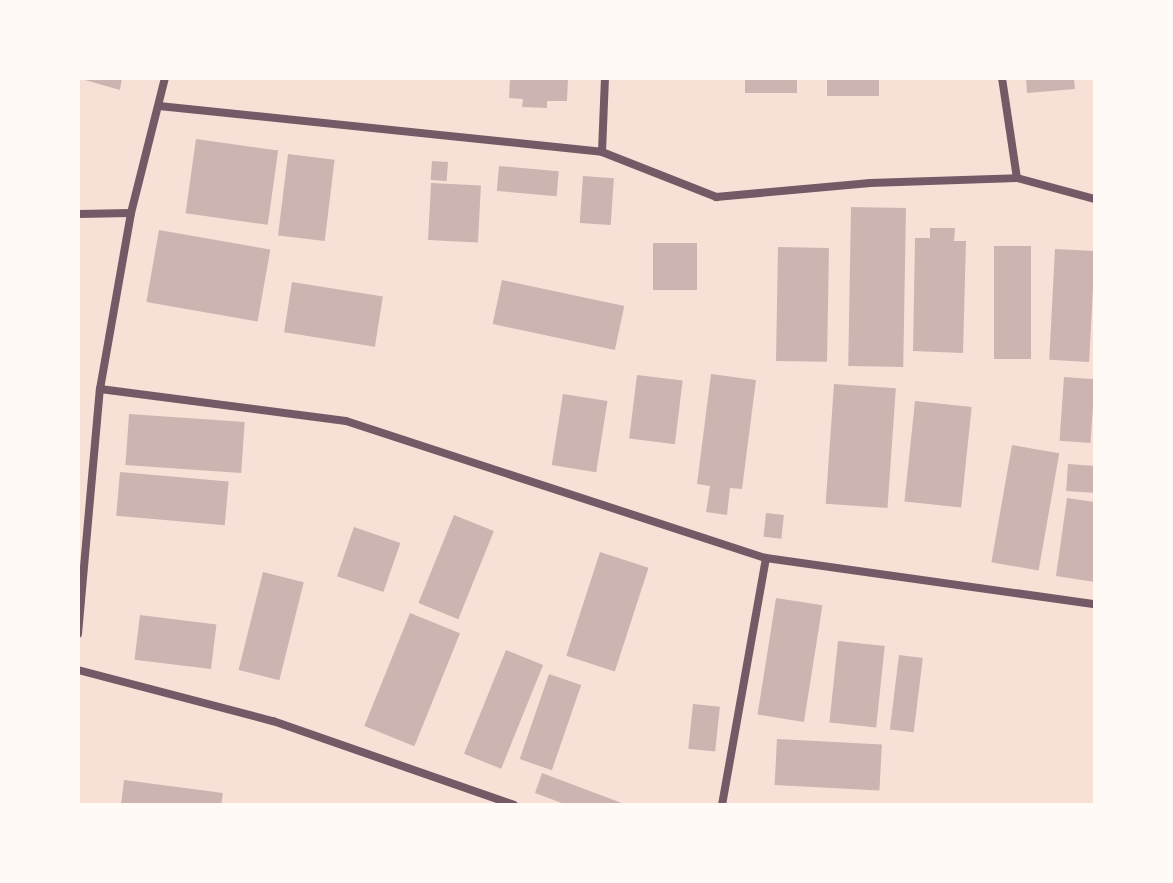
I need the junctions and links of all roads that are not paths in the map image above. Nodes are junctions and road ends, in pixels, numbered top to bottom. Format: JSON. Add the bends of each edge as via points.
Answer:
{"nodes":[{"id":1,"x":165,"y":78,"type":"edge"},
{"id":2,"x":605,"y":78,"type":"edge"},
{"id":3,"x":1002,"y":78,"type":"edge"},
{"id":4,"x":159,"y":106,"type":"junction"},
{"id":5,"x":602,"y":152,"type":"junction"},
{"id":6,"x":1017,"y":178,"type":"junction"},
{"id":7,"x":1095,"y":199,"type":"edge"},
{"id":8,"x":131,"y":213,"type":"junction"},
{"id":9,"x":78,"y":214,"type":"edge"},
{"id":10,"x":100,"y":389,"type":"junction"},
{"id":11,"x":766,"y":558,"type":"junction"},
{"id":12,"x":1095,"y":604,"type":"edge"},
{"id":13,"x":78,"y":634,"type":"edge"},
{"id":14,"x":78,"y":670,"type":"edge"},
{"id":15,"x":514,"y":805,"type":"edge"},
{"id":16,"x":722,"y":805,"type":"edge"}],
"edges":[{"from":1,"to":4,"type":"street"},
{"from":2,"to":5,"type":"street"},
{"from":3,"to":6,"type":"street"},
{"from":4,"to":5,"type":"street"},
{"from":4,"to":8,"type":"street"},
{"from":5,"to":6,"type":"street","via":[[716,197],[870,183]]},
{"from":6,"to":7,"type":"street"},
{"from":8,"to":9,"type":"street"},
{"from":8,"to":10,"type":"street"},
{"from":10,"to":11,"type":"street","via":[[346,421]]},
{"from":10,"to":13,"type":"street"},
{"from":11,"to":12,"type":"street"},
{"from":11,"to":16,"type":"street"},
{"from":14,"to":15,"type":"street","via":[[273,721]]}]}
